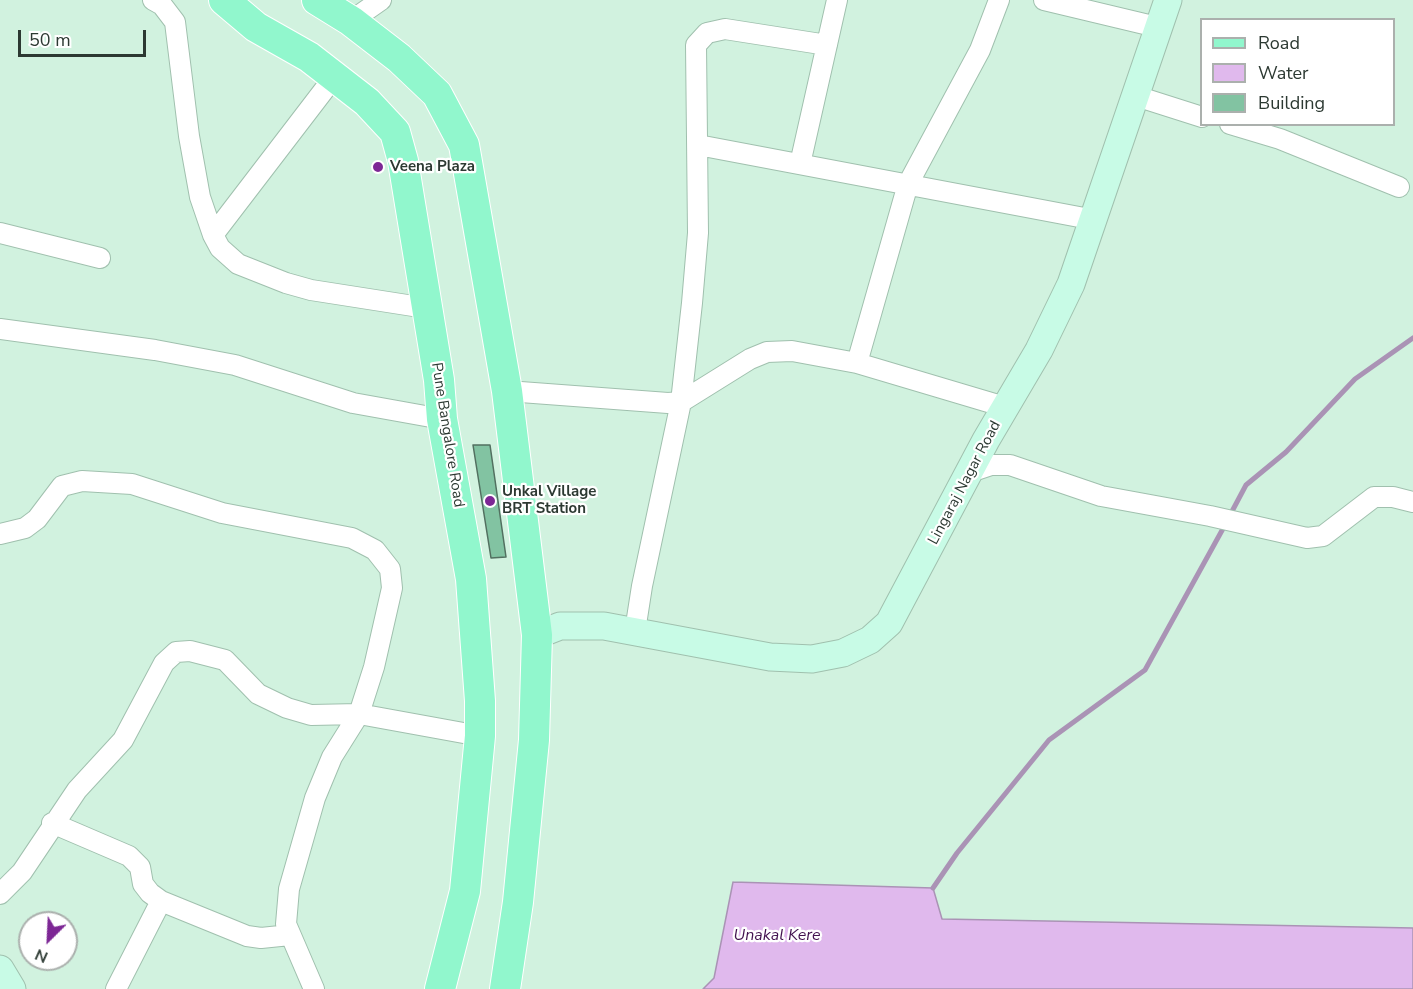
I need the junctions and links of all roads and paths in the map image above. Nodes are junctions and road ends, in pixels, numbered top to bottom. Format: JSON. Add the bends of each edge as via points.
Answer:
{"nodes":[{"id":1,"x":153,"y":0,"type":"edge"},
{"id":2,"x":224,"y":0,"type":"edge"},
{"id":3,"x":317,"y":0,"type":"edge"},
{"id":4,"x":381,"y":0,"type":"edge"},
{"id":5,"x":837,"y":0,"type":"edge"},
{"id":6,"x":999,"y":0,"type":"edge"},
{"id":7,"x":1044,"y":0,"type":"edge"},
{"id":8,"x":1168,"y":0,"type":"edge"},
{"id":9,"x":351,"y":21,"type":"junction"},
{"id":10,"x":1157,"y":27,"type":"junction"},
{"id":11,"x":827,"y":45,"type":"junction"},
{"id":12,"x":334,"y":77,"type":"junction"},
{"id":13,"x":1136,"y":96,"type":"junction"},
{"id":14,"x":1200,"y":116,"type":"edge"},
{"id":15,"x":1237,"y":126,"type":"edge"},
{"id":16,"x":698,"y":146,"type":"junction"},
{"id":17,"x":801,"y":164,"type":"junction"},
{"id":18,"x":908,"y":184,"type":"junction"},
{"id":19,"x":1399,"y":187,"type":"dead end"},
{"id":20,"x":1095,"y":220,"type":"junction"},
{"id":21,"x":0,"y":233,"type":"edge"},
{"id":22,"x":213,"y":235,"type":"junction"},
{"id":23,"x":100,"y":258,"type":"dead end"},
{"id":24,"x":426,"y":308,"type":"junction"},
{"id":25,"x":0,"y":329,"type":"edge"},
{"id":26,"x":857,"y":363,"type":"junction"},
{"id":27,"x":507,"y":391,"type":"junction"},
{"id":28,"x":681,"y":402,"type":"junction"},
{"id":29,"x":1005,"y":407,"type":"junction"},
{"id":30,"x":442,"y":419,"type":"junction"},
{"id":31,"x":970,"y":472,"type":"junction"},
{"id":32,"x":1413,"y":502,"type":"edge"},
{"id":33,"x":0,"y":534,"type":"edge"},
{"id":34,"x":635,"y":631,"type":"junction"},
{"id":35,"x":537,"y":635,"type":"junction"},
{"id":36,"x":359,"y":714,"type":"junction"},
{"id":37,"x":480,"y":736,"type":"junction"},
{"id":38,"x":52,"y":823,"type":"junction"},
{"id":39,"x":0,"y":894,"type":"edge"},
{"id":40,"x":161,"y":901,"type":"junction"},
{"id":41,"x":290,"y":935,"type":"junction"},
{"id":42,"x":0,"y":969,"type":"edge"},
{"id":43,"x":12,"y":989,"type":"edge"},
{"id":44,"x":116,"y":989,"type":"edge"},
{"id":45,"x":314,"y":989,"type":"edge"},
{"id":46,"x":440,"y":989,"type":"edge"},
{"id":47,"x":505,"y":989,"type":"edge"}],
"edges":[{"from":1,"to":22,"type":"street","via":[[175,22],[194,166]]},
{"from":2,"to":12,"type":"main road","name":"Pune Bangalore Road","via":[[256,27],[309,57]]},
{"from":3,"to":9,"type":"main road"},
{"from":4,"to":9,"type":"street"},
{"from":5,"to":11,"type":"street"},
{"from":6,"to":18,"type":"street","via":[[980,50]]},
{"from":7,"to":10,"type":"street"},
{"from":8,"to":10,"type":"street","name":"Lingaraj Nagar Road"},
{"from":9,"to":27,"type":"main road","via":[[437,94],[464,145]]},
{"from":10,"to":13,"type":"street","name":"Lingaraj Nagar Road"},
{"from":11,"to":16,"type":"street","via":[[725,29],[700,38],[694,53]]},
{"from":11,"to":17,"type":"street"},
{"from":12,"to":22,"type":"street"},
{"from":12,"to":24,"type":"main road","name":"Pune Bangalore Road","via":[[367,102],[394,132],[403,161]]},
{"from":13,"to":14,"type":"street"},
{"from":13,"to":20,"type":"street","name":"Lingaraj Nagar Road"},
{"from":15,"to":19,"type":"street","via":[[1280,139]]},
{"from":16,"to":17,"type":"street"},
{"from":16,"to":28,"type":"street","via":[[698,233]]},
{"from":17,"to":18,"type":"street"},
{"from":18,"to":20,"type":"street"},
{"from":18,"to":26,"type":"street"},
{"from":20,"to":29,"type":"street","name":"Lingaraj Nagar Road","via":[[1054,321]]},
{"from":21,"to":23,"type":"street"},
{"from":22,"to":24,"type":"street","via":[[220,248],[238,264],[286,283]]},
{"from":24,"to":30,"type":"main road","name":"Pune Bangalore Road","via":[[440,380]]},
{"from":25,"to":30,"type":"street","via":[[234,365],[353,403]]},
{"from":26,"to":28,"type":"street","via":[[792,351],[767,352],[732,368]]},
{"from":26,"to":29,"type":"street"},
{"from":27,"to":28,"type":"street"},
{"from":27,"to":35,"type":"main road"},
{"from":28,"to":34,"type":"street"},
{"from":29,"to":31,"type":"street","name":"Lingaraj Nagar Road"},
{"from":30,"to":37,"type":"main road","name":"Pune Bangalore Road","via":[[471,579]]},
{"from":31,"to":32,"type":"street","via":[[991,465],[1010,465],[1112,499],[1307,538],[1323,536],[1374,497]]},
{"from":31,"to":34,"type":"street","name":"Lingaraj Nagar Road","via":[[889,623],[870,640],[843,653],[812,659],[770,657]]},
{"from":33,"to":36,"type":"street","via":[[25,528],[37,519],[62,486],[82,481],[132,484],[222,513],[352,538],[375,550],[390,569],[392,588]]},
{"from":34,"to":35,"type":"street","name":"Lingaraj Nagar Road","via":[[577,624]]},
{"from":35,"to":47,"type":"main road","via":[[534,740]]},
{"from":36,"to":37,"type":"street"},
{"from":36,"to":38,"type":"street","via":[[311,715],[287,708],[258,694],[225,660],[190,651],[176,652],[164,663],[123,740]]},
{"from":36,"to":41,"type":"street","via":[[332,757],[315,798],[289,889],[286,909]]},
{"from":37,"to":46,"type":"main road","name":"Pune Bangalore Road","via":[[465,891]]},
{"from":38,"to":39,"type":"street","via":[[22,872]]},
{"from":38,"to":40,"type":"street","via":[[129,856],[140,867],[143,884]]},
{"from":40,"to":41,"type":"street","via":[[247,936]]},
{"from":40,"to":44,"type":"street"},
{"from":41,"to":45,"type":"street"},
{"from":42,"to":43,"type":"street"}]}
